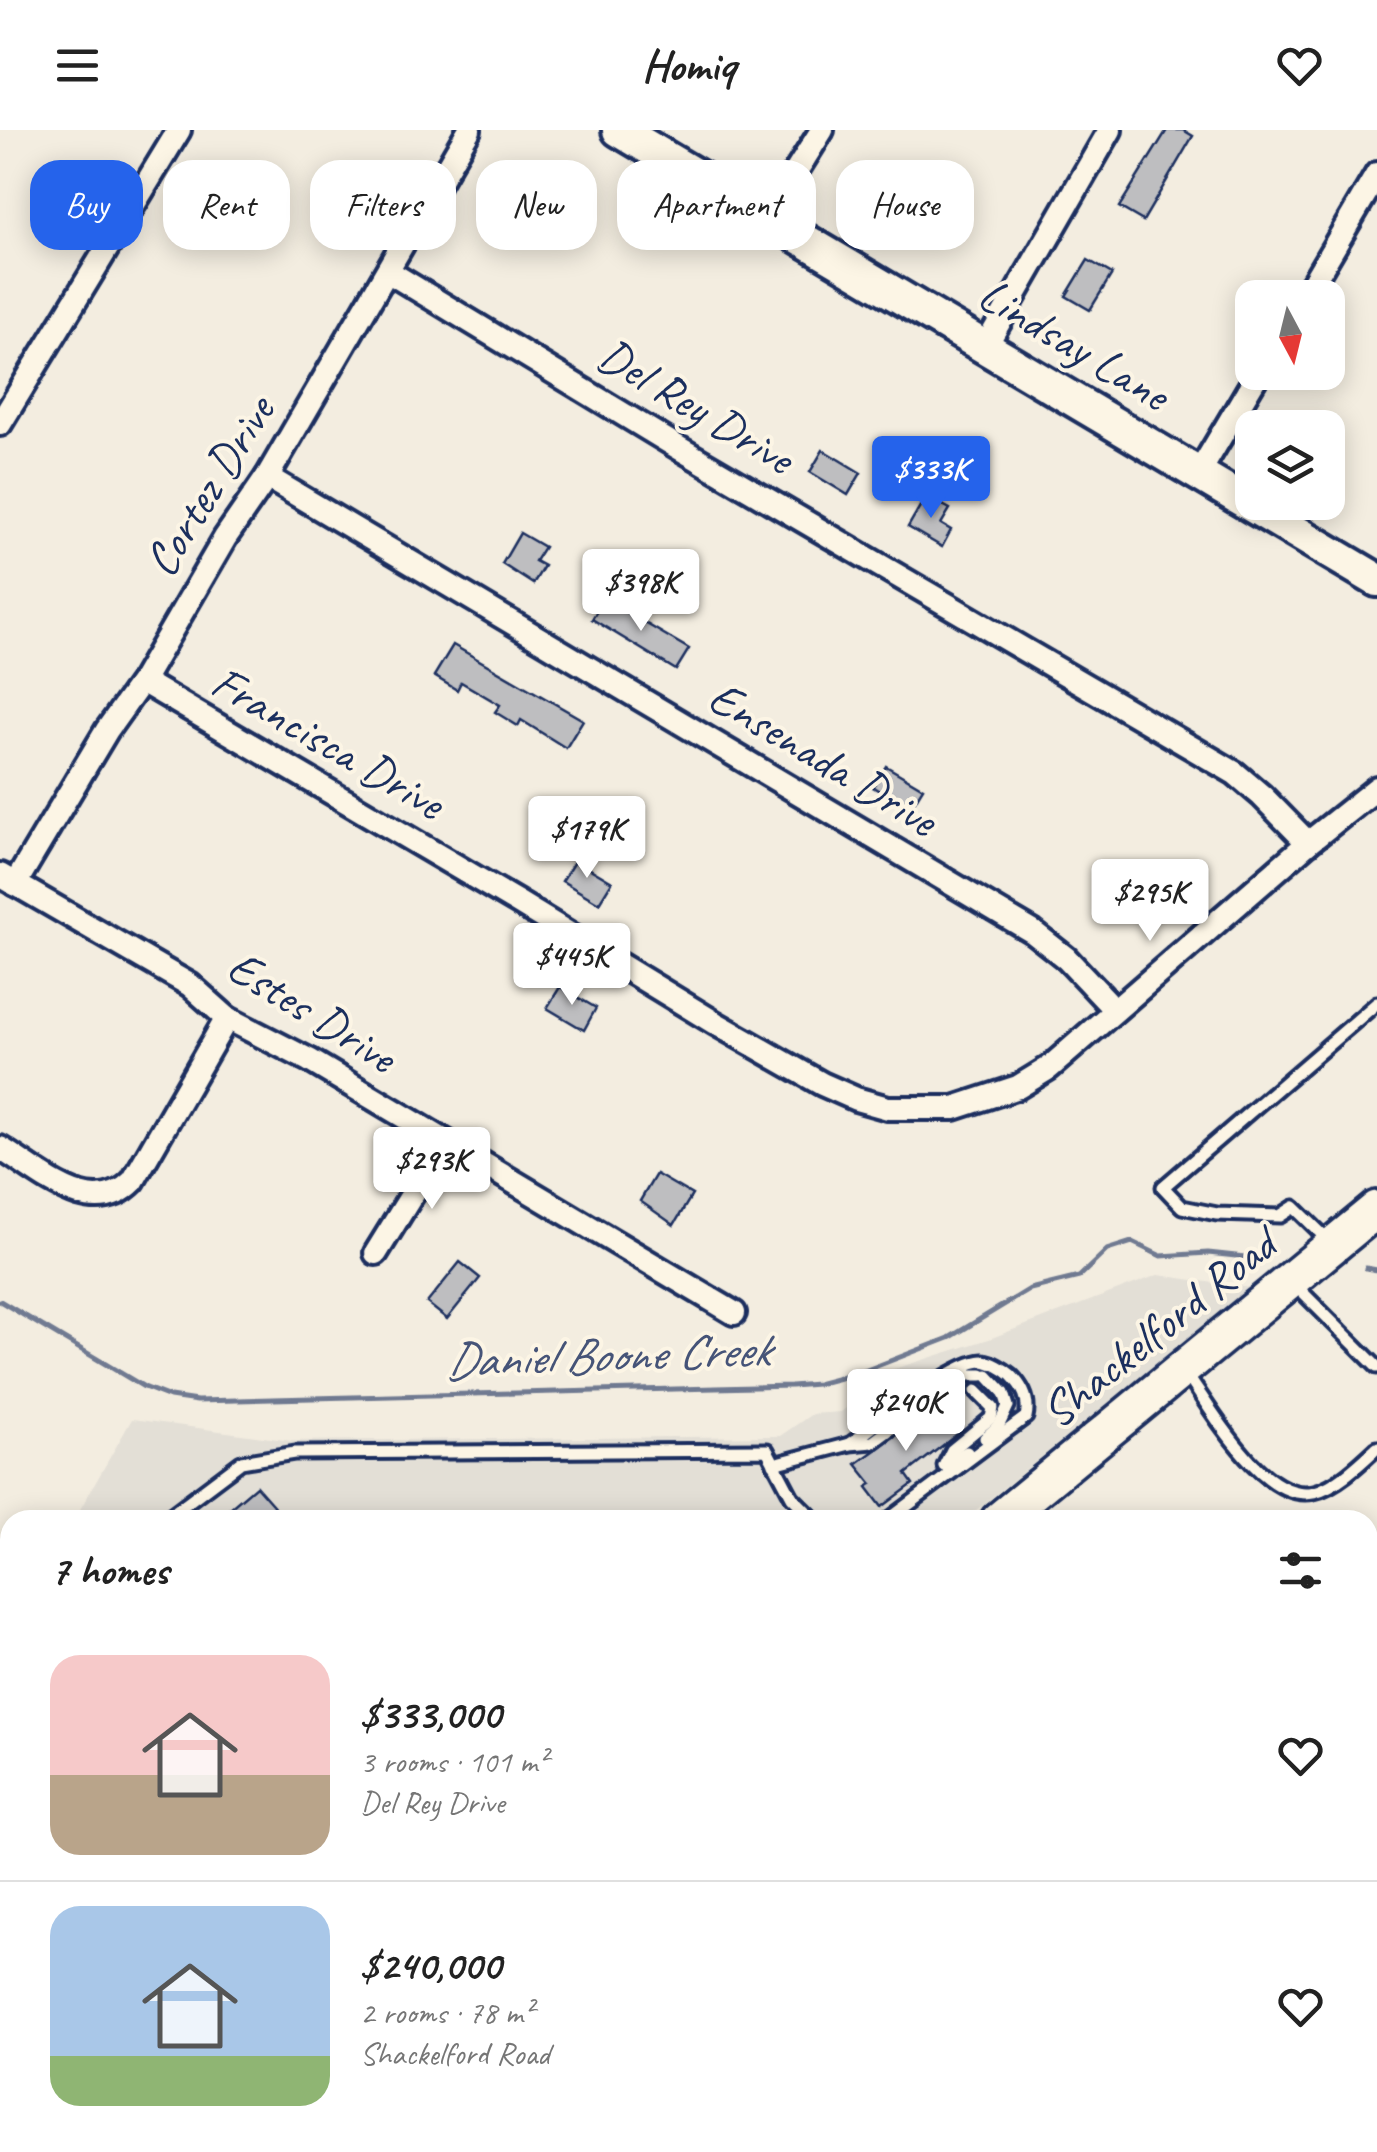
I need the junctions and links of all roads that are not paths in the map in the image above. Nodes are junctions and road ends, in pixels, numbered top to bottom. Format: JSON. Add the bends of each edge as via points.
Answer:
{"nodes":[{"id":1,"x":178,"y":130,"type":"edge"},
{"id":2,"x":469,"y":130,"type":"edge"},
{"id":3,"x":619,"y":130,"type":"edge"},
{"id":4,"x":822,"y":130,"type":"edge"},
{"id":5,"x":1110,"y":130,"type":"edge"},
{"id":6,"x":669,"y":160,"type":"edge"},
{"id":7,"x":803,"y":160,"type":"edge"},
{"id":8,"x":1377,"y":174,"type":"edge"},
{"id":9,"x":816,"y":247,"type":"edge"},
{"id":10,"x":389,"y":272,"type":"junction"},
{"id":11,"x":1315,"y":280,"type":"edge"},
{"id":12,"x":985,"y":348,"type":"junction"},
{"id":13,"x":1248,"y":390,"type":"edge"},
{"id":14,"x":0,"y":424,"type":"edge"},
{"id":15,"x":1199,"y":473,"type":"junction"},
{"id":16,"x":266,"y":478,"type":"junction"},
{"id":17,"x":1377,"y":580,"type":"edge"},
{"id":18,"x":142,"y":682,"type":"junction"},
{"id":19,"x":1377,"y":788,"type":"edge"},
{"id":20,"x":1308,"y":843,"type":"junction"},
{"id":21,"x":8,"y":879,"type":"edge"},
{"id":22,"x":1377,"y":1004,"type":"edge"},
{"id":23,"x":1115,"y":1010,"type":"junction"},
{"id":24,"x":228,"y":1018,"type":"junction"},
{"id":25,"x":444,"y":1143,"type":"junction"},
{"id":26,"x":0,"y":1148,"type":"edge"},
{"id":27,"x":1377,"y":1209,"type":"edge"},
{"id":28,"x":1334,"y":1245,"type":"junction"},
{"id":29,"x":376,"y":1253,"type":"dead end"},
{"id":30,"x":1291,"y":1281,"type":"junction"},
{"id":31,"x":734,"y":1312,"type":"dead end"},
{"id":32,"x":1377,"y":1367,"type":"edge"},
{"id":33,"x":1183,"y":1370,"type":"junction"},
{"id":34,"x":952,"y":1383,"type":"junction"},
{"id":35,"x":850,"y":1444,"type":"junction"},
{"id":36,"x":1377,"y":1448,"type":"edge"},
{"id":37,"x":774,"y":1464,"type":"junction"},
{"id":38,"x":944,"y":1466,"type":"junction"},
{"id":39,"x":942,"y":1480,"type":"junction"},
{"id":40,"x":177,"y":1510,"type":"edge"},
{"id":41,"x":805,"y":1510,"type":"edge"},
{"id":42,"x":902,"y":1510,"type":"edge"},
{"id":43,"x":1010,"y":1510,"type":"edge"}],
"edges":[{"from":1,"to":14,"type":"street"},
{"from":2,"to":10,"type":"street","name":"Cortez Drive"},
{"from":3,"to":6,"type":"street","name":"Lindsay Lane"},
{"from":4,"to":7,"type":"street"},
{"from":5,"to":12,"type":"street"},
{"from":8,"to":11,"type":"street"},
{"from":9,"to":12,"type":"street","name":"Lindsay Lane"},
{"from":10,"to":16,"type":"street","name":"Cortez Drive"},
{"from":10,"to":20,"type":"street","name":"Del Rey Drive","via":[[1235,773]]},
{"from":12,"to":15,"type":"street","name":"Lindsay Lane"},
{"from":13,"to":15,"type":"street"},
{"from":15,"to":17,"type":"street","name":"Lindsay Lane"},
{"from":16,"to":18,"type":"street","name":"Cortez Drive"},
{"from":16,"to":23,"type":"street","name":"Ensenada Drive","via":[[1033,932]]},
{"from":18,"to":21,"type":"street","name":"Cortez Drive"},
{"from":18,"to":23,"type":"street","name":"Francisca Drive","via":[[715,1023],[856,1099],[923,1109],[986,1099],[1049,1068]]},
{"from":19,"to":20,"type":"street","name":"Francisca Drive"},
{"from":20,"to":23,"type":"street","name":"Francisca Drive"},
{"from":21,"to":24,"type":"street","name":"Estes Drive","via":[[190,986]]},
{"from":22,"to":28,"type":"lane","via":[[1162,1187],[1182,1206],[1217,1214],[1280,1216],[1294,1207]]},
{"from":24,"to":25,"type":"street","name":"Estes Drive"},
{"from":24,"to":26,"type":"street","via":[[120,1195],[85,1198]]},
{"from":25,"to":29,"type":"street"},
{"from":25,"to":31,"type":"street","name":"Estes Drive"},
{"from":27,"to":28,"type":"main road","name":"Shackelford Road"},
{"from":28,"to":30,"type":"main road","name":"Shackelford Road"},
{"from":30,"to":32,"type":"lane"},
{"from":30,"to":33,"type":"main road","name":"Shackelford Road"},
{"from":33,"to":36,"type":"lane","via":[[1256,1470],[1279,1488],[1319,1492]]},
{"from":33,"to":43,"type":"main road","name":"Shackelford Road"},
{"from":34,"to":35,"type":"lane","via":[[873,1442]]},
{"from":34,"to":38,"type":"lane","via":[[974,1390],[993,1408]]},
{"from":34,"to":38,"type":"lane","via":[[985,1375],[1008,1406],[994,1431]]},
{"from":35,"to":37,"type":"lane"},
{"from":35,"to":39,"type":"lane","via":[[961,1366],[984,1361],[1001,1368],[1024,1392],[1026,1417]]},
{"from":37,"to":40,"type":"lane","via":[[767,1450],[295,1453],[241,1462]]},
{"from":37,"to":41,"type":"lane"},
{"from":38,"to":39,"type":"lane"},
{"from":39,"to":42,"type":"lane"}]}
